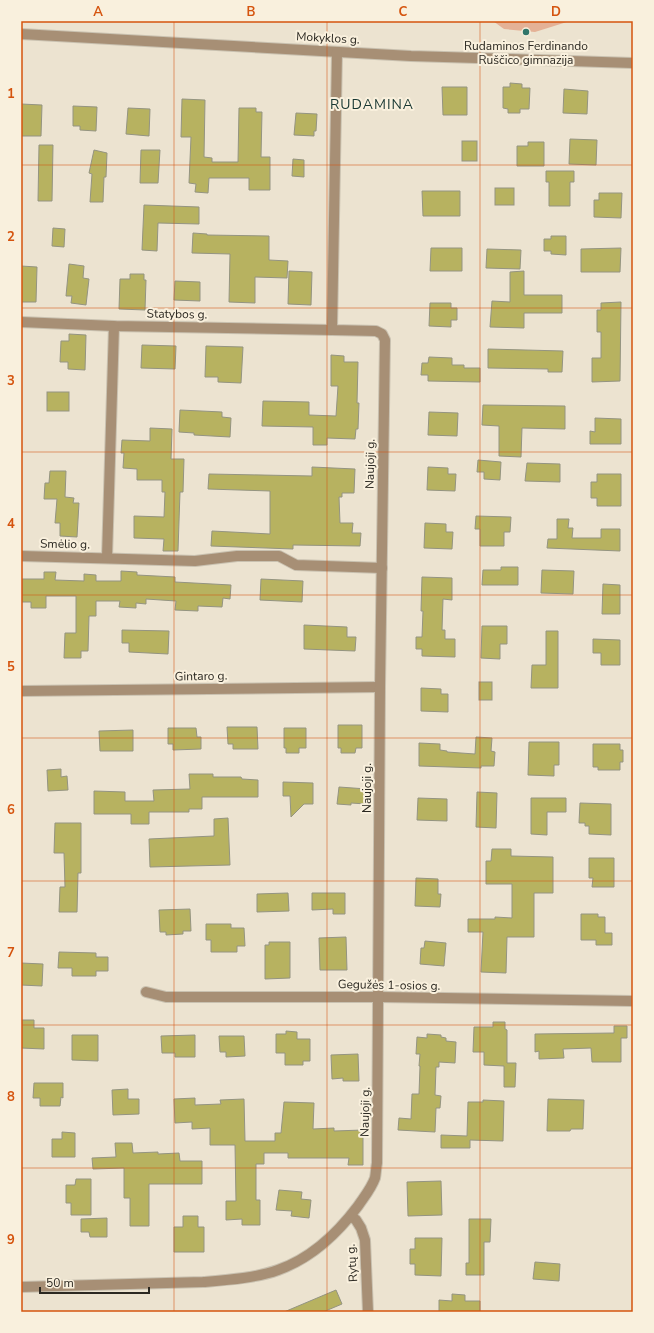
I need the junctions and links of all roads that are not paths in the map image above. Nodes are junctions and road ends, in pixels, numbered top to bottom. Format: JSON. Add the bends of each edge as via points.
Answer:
{"nodes":[{"id":1,"x":21,"y":34,"type":"edge"},
{"id":2,"x":337,"y":52,"type":"junction"},
{"id":3,"x":633,"y":63,"type":"edge"},
{"id":4,"x":21,"y":322,"type":"edge"},
{"id":5,"x":114,"y":326,"type":"junction"},
{"id":6,"x":332,"y":330,"type":"junction"},
{"id":7,"x":21,"y":556,"type":"edge"},
{"id":8,"x":107,"y":558,"type":"junction"},
{"id":9,"x":382,"y":568,"type":"junction"},
{"id":10,"x":380,"y":687,"type":"junction"},
{"id":11,"x":21,"y":690,"type":"edge"},
{"id":12,"x":146,"y":992,"type":"dead end"},
{"id":13,"x":379,"y":997,"type":"junction"},
{"id":14,"x":633,"y":1001,"type":"edge"},
{"id":15,"x":351,"y":1216,"type":"junction"},
{"id":16,"x":21,"y":1287,"type":"edge"},
{"id":17,"x":368,"y":1312,"type":"edge"}],
"edges":[{"from":1,"to":2,"type":"street","name":"Mokyklos g."},
{"from":2,"to":3,"type":"street","name":"Mokyklos g."},
{"from":2,"to":6,"type":"street"},
{"from":4,"to":5,"type":"street","name":"Statybos g."},
{"from":5,"to":6,"type":"street","name":"Statybos g."},
{"from":5,"to":8,"type":"street"},
{"from":6,"to":9,"type":"street","name":"Naujoji g.","via":[[379,332],[385,340]]},
{"from":7,"to":8,"type":"street","name":"Smėlio g."},
{"from":8,"to":9,"type":"street","name":"Smėlio g.","via":[[195,561],[237,556],[279,556],[296,565]]},
{"from":9,"to":10,"type":"street","name":"Naujoji g."},
{"from":10,"to":11,"type":"street","name":"Gintaro g."},
{"from":10,"to":13,"type":"street","name":"Naujoji g."},
{"from":12,"to":13,"type":"street","name":"Gegužės 1-osios g.","via":[[166,997]]},
{"from":13,"to":14,"type":"street","name":"Gegužės 1-osios g."},
{"from":13,"to":15,"type":"street","name":"Naujoji g.","via":[[377,1163],[368,1192]]},
{"from":15,"to":16,"type":"street","name":"Naujoji g.","via":[[315,1251],[277,1271],[203,1282]]},
{"from":15,"to":17,"type":"street","name":"Rytų g.","via":[[361,1228],[365,1240]]}]}
